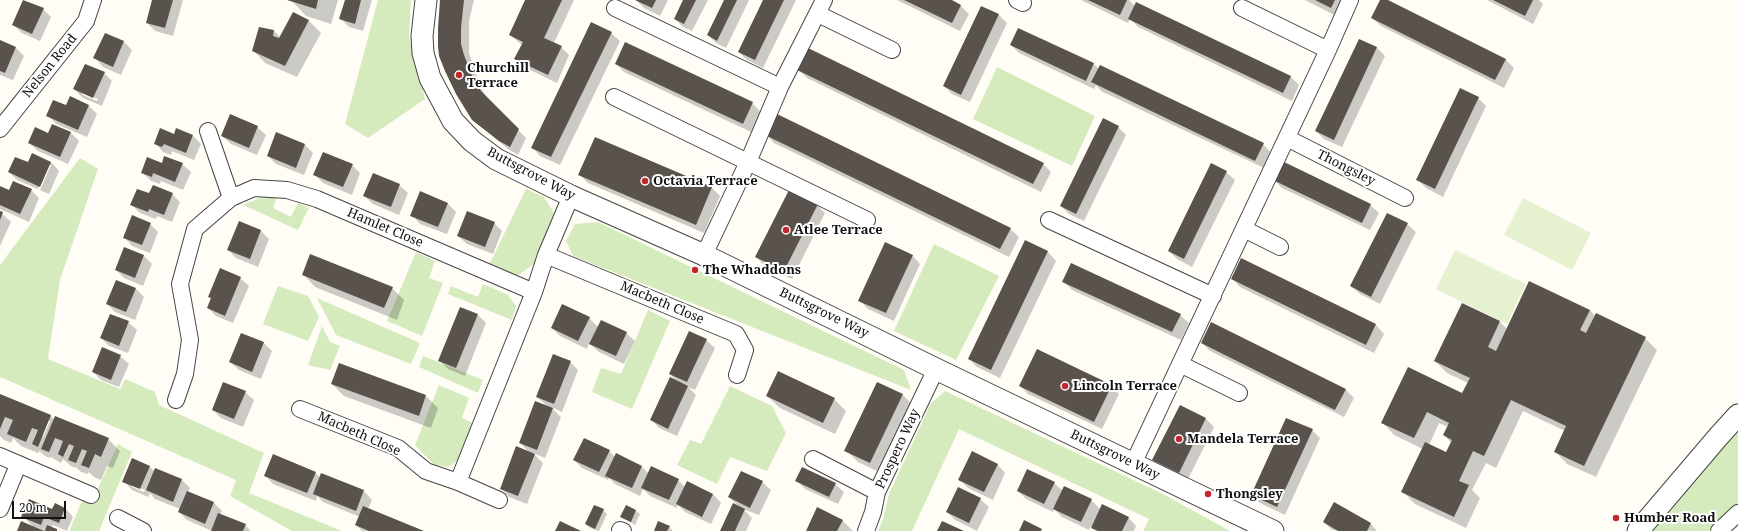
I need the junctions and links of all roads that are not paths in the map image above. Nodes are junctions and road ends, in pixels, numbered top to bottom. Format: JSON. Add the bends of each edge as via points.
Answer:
{"nodes":[{"id":1,"x":93,"y":0,"type":"edge"},
{"id":2,"x":426,"y":0,"type":"edge"},
{"id":3,"x":1350,"y":0,"type":"edge"},
{"id":4,"x":821,"y":7,"type":"edge"},
{"id":5,"x":615,"y":8,"type":"dead end"},
{"id":6,"x":1242,"y":8,"type":"dead end"},
{"id":7,"x":892,"y":50,"type":"dead end"},
{"id":8,"x":1328,"y":50,"type":"junction"},
{"id":9,"x":780,"y":86,"type":"junction"},
{"id":10,"x":614,"y":97,"type":"dead end"},
{"id":11,"x":5,"y":112,"type":"edge"},
{"id":12,"x":0,"y":129,"type":"edge"},
{"id":13,"x":208,"y":131,"type":"dead end"},
{"id":14,"x":1287,"y":138,"type":"junction"},
{"id":15,"x":748,"y":162,"type":"junction"},
{"id":16,"x":571,"y":196,"type":"junction"},
{"id":17,"x":231,"y":198,"type":"junction"},
{"id":18,"x":1405,"y":198,"type":"dead end"},
{"id":19,"x":867,"y":220,"type":"dead end"},
{"id":20,"x":1049,"y":220,"type":"dead end"},
{"id":21,"x":1244,"y":229,"type":"junction"},
{"id":22,"x":1280,"y":247,"type":"dead end"},
{"id":23,"x":546,"y":255,"type":"junction"},
{"id":24,"x":704,"y":255,"type":"junction"},
{"id":25,"x":534,"y":292,"type":"junction"},
{"id":26,"x":1212,"y":296,"type":"junction"},
{"id":27,"x":1180,"y":364,"type":"junction"},
{"id":28,"x":936,"y":369,"type":"junction"},
{"id":29,"x":737,"y":375,"type":"dead end"},
{"id":30,"x":1239,"y":393,"type":"dead end"},
{"id":31,"x":176,"y":400,"type":"dead end"},
{"id":32,"x":300,"y":409,"type":"dead end"},
{"id":33,"x":1738,"y":415,"type":"edge"},
{"id":34,"x":0,"y":456,"type":"edge"},
{"id":35,"x":813,"y":460,"type":"dead end"},
{"id":36,"x":1133,"y":464,"type":"junction"},
{"id":37,"x":18,"y":465,"type":"junction"},
{"id":38,"x":458,"y":482,"type":"junction"},
{"id":39,"x":877,"y":492,"type":"junction"},
{"id":40,"x":91,"y":494,"type":"dead end"},
{"id":41,"x":499,"y":500,"type":"dead end"},
{"id":42,"x":0,"y":509,"type":"edge"},
{"id":43,"x":1738,"y":513,"type":"edge"},
{"id":44,"x":118,"y":518,"type":"dead end"},
{"id":45,"x":143,"y":531,"type":"edge"},
{"id":46,"x":866,"y":531,"type":"edge"},
{"id":47,"x":1274,"y":531,"type":"edge"},
{"id":48,"x":1638,"y":531,"type":"edge"},
{"id":49,"x":1719,"y":531,"type":"edge"}],
"edges":[{"from":1,"to":11,"type":"street","name":"Nelson Road","via":[[86,21]]},
{"from":2,"to":16,"type":"street","name":"Buttsgrove Way","via":[[422,29],[423,54],[430,78],[453,121],[472,141],[496,159]]},
{"from":3,"to":8,"type":"street"},
{"from":4,"to":7,"type":"street"},
{"from":4,"to":9,"type":"street"},
{"from":5,"to":9,"type":"street"},
{"from":6,"to":8,"type":"street"},
{"from":8,"to":14,"type":"street"},
{"from":9,"to":15,"type":"street"},
{"from":10,"to":15,"type":"street"},
{"from":11,"to":12,"type":"street","name":"Nelson Road"},
{"from":13,"to":17,"type":"street"},
{"from":14,"to":18,"type":"street","name":"Thongsley"},
{"from":14,"to":21,"type":"street"},
{"from":15,"to":19,"type":"street"},
{"from":15,"to":24,"type":"street"},
{"from":16,"to":23,"type":"street"},
{"from":16,"to":24,"type":"street","name":"Buttsgrove Way"},
{"from":17,"to":25,"type":"street","name":"Hamlet Close","via":[[254,188],[287,190],[317,199]]},
{"from":17,"to":31,"type":"street","name":"Hamlet Close","via":[[195,230],[180,284],[190,340],[185,374]]},
{"from":20,"to":26,"type":"street"},
{"from":21,"to":22,"type":"street"},
{"from":21,"to":26,"type":"street"},
{"from":23,"to":25,"type":"street"},
{"from":23,"to":29,"type":"street","name":"Macbeth Close","via":[[736,334],[745,350]]},
{"from":24,"to":28,"type":"street","name":"Buttsgrove Way"},
{"from":25,"to":38,"type":"street"},
{"from":26,"to":27,"type":"street"},
{"from":27,"to":30,"type":"street"},
{"from":27,"to":36,"type":"street"},
{"from":28,"to":36,"type":"street","name":"Buttsgrove Way"},
{"from":28,"to":39,"type":"street","name":"Prospero Way"},
{"from":32,"to":38,"type":"street","name":"Macbeth Close","via":[[398,448],[426,471]]},
{"from":33,"to":48,"type":"street"},
{"from":34,"to":37,"type":"street"},
{"from":35,"to":39,"type":"street"},
{"from":36,"to":47,"type":"street","name":"Buttsgrove Way"},
{"from":37,"to":40,"type":"street"},
{"from":37,"to":42,"type":"street"},
{"from":38,"to":41,"type":"street","name":"Macbeth Close"},
{"from":39,"to":46,"type":"street","name":"Prospero Way","via":[[874,512]]},
{"from":43,"to":49,"type":"street"},
{"from":44,"to":45,"type":"street"}]}
